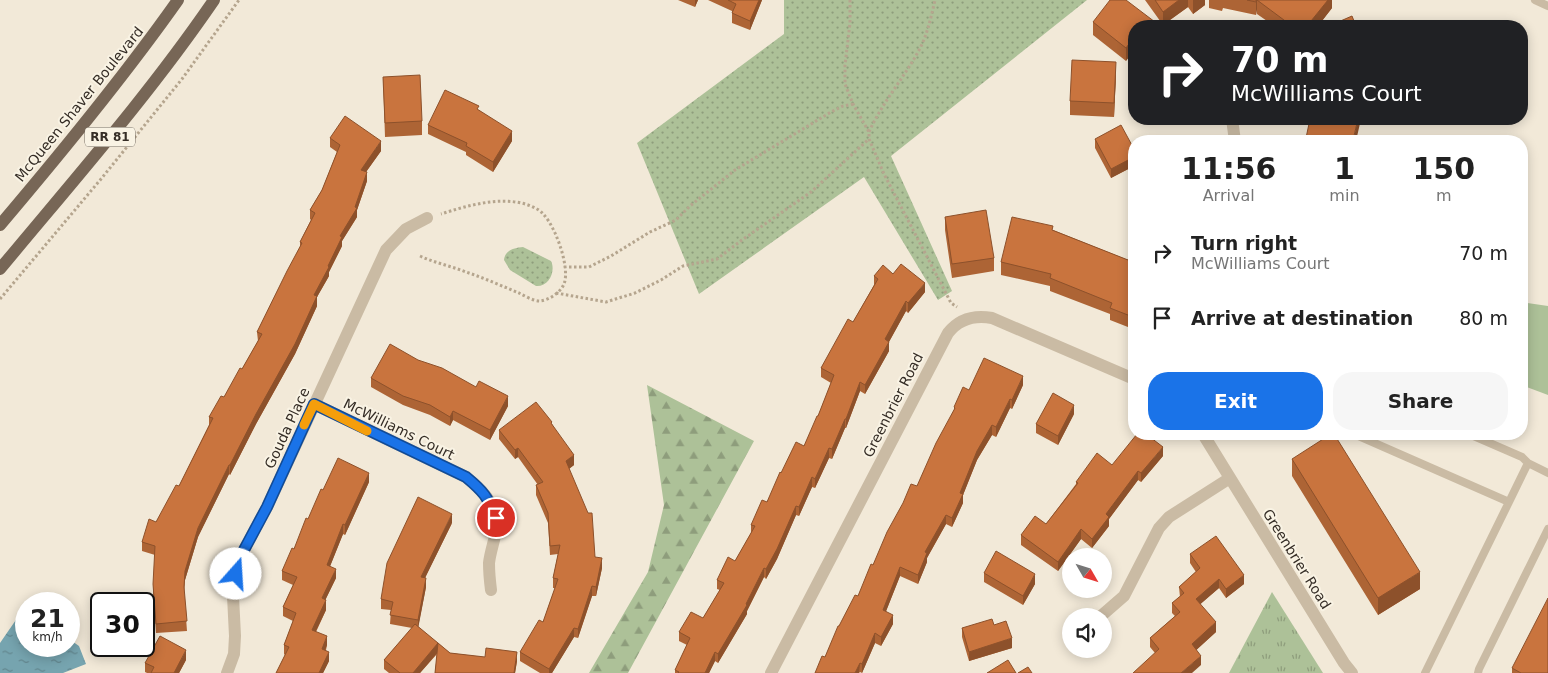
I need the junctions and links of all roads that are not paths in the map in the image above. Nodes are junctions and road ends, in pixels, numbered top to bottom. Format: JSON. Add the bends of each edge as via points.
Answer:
{"nodes":[{"id":1,"x":178,"y":0,"type":"edge"},
{"id":2,"x":214,"y":0,"type":"edge"},
{"id":3,"x":1535,"y":0,"type":"edge"},
{"id":4,"x":1548,"y":6,"type":"edge"},
{"id":5,"x":427,"y":218,"type":"road end"},
{"id":6,"x":0,"y":225,"type":"edge"},
{"id":7,"x":0,"y":269,"type":"edge"},
{"id":8,"x":1128,"y":376,"type":"edge"},
{"id":9,"x":314,"y":404,"type":"junction"},
{"id":10,"x":1208,"y":440,"type":"edge"},
{"id":11,"x":1368,"y":440,"type":"edge"},
{"id":12,"x":1483,"y":440,"type":"edge"},
{"id":13,"x":1528,"y":464,"type":"junction"},
{"id":14,"x":1548,"y":473,"type":"edge"},
{"id":15,"x":1230,"y":478,"type":"junction"},
{"id":16,"x":1509,"y":502,"type":"junction"},
{"id":17,"x":1548,"y":529,"type":"edge"},
{"id":18,"x":490,"y":590,"type":"dead end"},
{"id":19,"x":1110,"y":608,"type":"edge"},
{"id":20,"x":227,"y":673,"type":"edge"},
{"id":21,"x":771,"y":673,"type":"edge"},
{"id":22,"x":1352,"y":673,"type":"edge"},
{"id":23,"x":1425,"y":673,"type":"edge"},
{"id":24,"x":1478,"y":673,"type":"edge"}],
"edges":[{"from":1,"to":6,"type":"main road","name":"McQueen Shaver Boulevard","number":"RR 81"},
{"from":2,"to":7,"type":"main road","number":"RR 81","via":[[160,75]]},
{"from":3,"to":4,"type":"lane"},
{"from":5,"to":9,"type":"street","name":"Gouda Place","via":[[406,229],[386,250]]},
{"from":8,"to":21,"type":"street","name":"Greenbrier Road","via":[[992,318],[981,316],[954,325]]},
{"from":9,"to":18,"type":"street","name":"McWilliams Court","via":[[466,477],[482,490],[496,518],[489,562]]},
{"from":9,"to":20,"type":"street","name":"Gouda Place","via":[[267,507],[237,563],[233,596],[234,654]]},
{"from":10,"to":15,"type":"street","name":"Greenbrier Road"},
{"from":11,"to":16,"type":"lane"},
{"from":12,"to":13,"type":"lane","via":[[1522,457]]},
{"from":13,"to":14,"type":"lane"},
{"from":13,"to":16,"type":"lane"},
{"from":15,"to":19,"type":"street","via":[[1169,517],[1159,528],[1124,596]]},
{"from":15,"to":22,"type":"street","name":"Greenbrier Road"},
{"from":16,"to":23,"type":"lane"},
{"from":17,"to":24,"type":"lane"}]}
